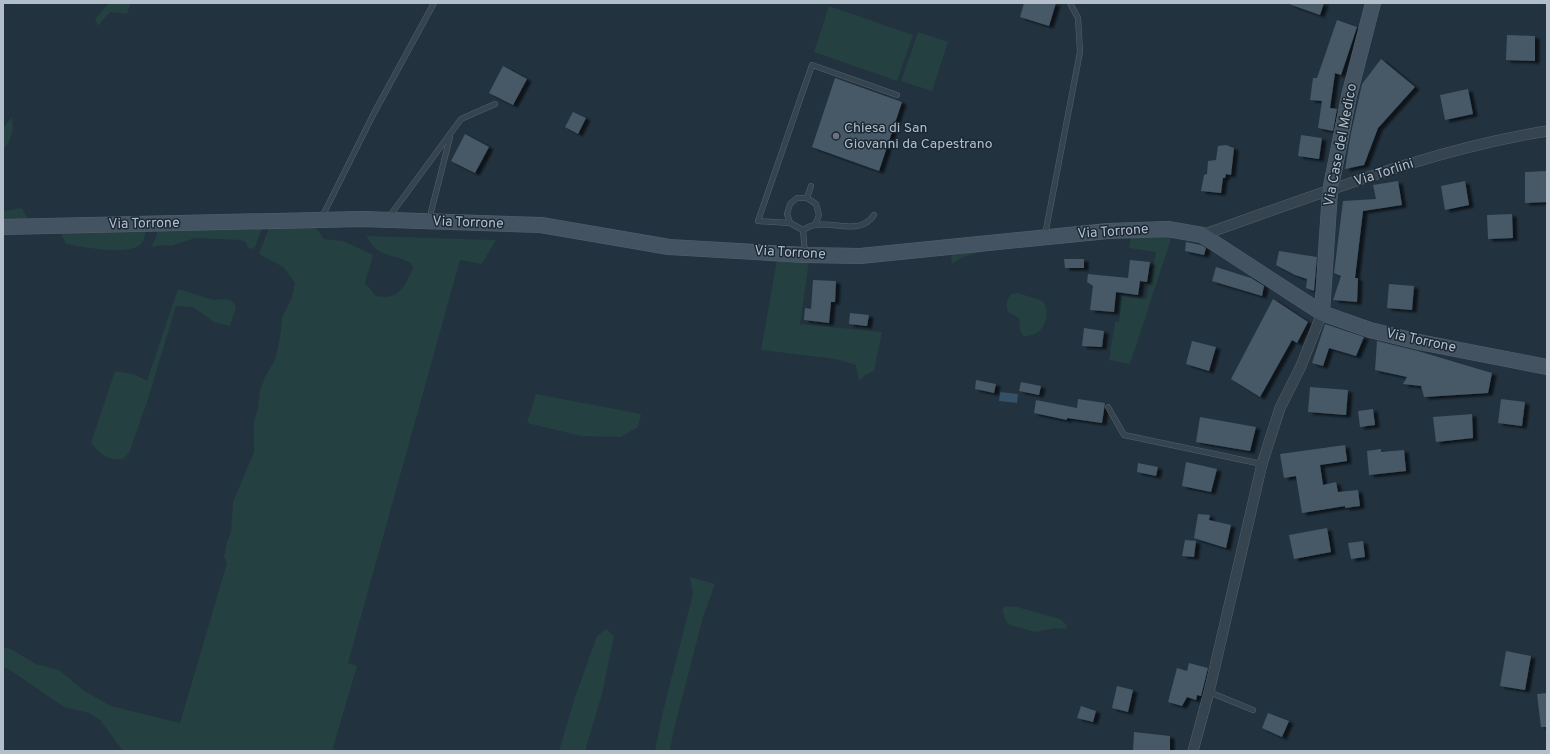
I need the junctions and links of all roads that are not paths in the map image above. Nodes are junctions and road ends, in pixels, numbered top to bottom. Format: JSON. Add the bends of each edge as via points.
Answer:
{"nodes":[{"id":1,"x":434,"y":3,"type":"edge"},
{"id":2,"x":1070,"y":3,"type":"edge"},
{"id":3,"x":1373,"y":3,"type":"edge"},
{"id":4,"x":898,"y":95,"type":"dead end"},
{"id":5,"x":495,"y":104,"type":"dead end"},
{"id":6,"x":1547,"y":131,"type":"edge"},
{"id":7,"x":451,"y":133,"type":"junction"},
{"id":8,"x":811,"y":186,"type":"dead end"},
{"id":9,"x":1330,"y":191,"type":"junction"},
{"id":10,"x":807,"y":198,"type":"junction"},
{"id":11,"x":874,"y":215,"type":"dead end"},
{"id":12,"x":320,"y":220,"type":"junction"},
{"id":13,"x":387,"y":220,"type":"junction"},
{"id":14,"x":431,"y":221,"type":"junction"},
{"id":15,"x":790,"y":223,"type":"junction"},
{"id":16,"x":815,"y":225,"type":"junction"},
{"id":17,"x":3,"y":227,"type":"edge"},
{"id":18,"x":803,"y":230,"type":"junction"},
{"id":19,"x":1202,"y":235,"type":"junction"},
{"id":20,"x":1044,"y":238,"type":"junction"},
{"id":21,"x":805,"y":255,"type":"junction"},
{"id":22,"x":1322,"y":313,"type":"junction"},
{"id":23,"x":1547,"y":367,"type":"edge"},
{"id":24,"x":1108,"y":407,"type":"dead end"},
{"id":25,"x":1262,"y":464,"type":"junction"},
{"id":26,"x":1209,"y":692,"type":"junction"},
{"id":27,"x":1253,"y":710,"type":"dead end"},
{"id":28,"x":1193,"y":751,"type":"edge"}],
"edges":[{"from":1,"to":12,"type":"lane"},
{"from":2,"to":20,"type":"lane","via":[[1078,18],[1080,52]]},
{"from":3,"to":9,"type":"main road","name":"Via Case del Medico","via":[[1349,96]]},
{"from":4,"to":15,"type":"lane","via":[[812,64],[758,221]]},
{"from":5,"to":7,"type":"lane","via":[[461,119]]},
{"from":6,"to":9,"type":"street","name":"Via Torlini","via":[[1504,138],[1409,164]]},
{"from":7,"to":13,"type":"lane"},
{"from":7,"to":14,"type":"lane"},
{"from":8,"to":10,"type":"lane"},
{"from":9,"to":19,"type":"street","name":"Via Torlini"},
{"from":9,"to":22,"type":"main road","name":"Via Case del Medico"},
{"from":10,"to":15,"type":"lane","via":[[797,198],[790,204],[787,214]]},
{"from":10,"to":16,"type":"lane","via":[[816,204],[819,215]]},
{"from":11,"to":16,"type":"lane","via":[[861,226]]},
{"from":12,"to":13,"type":"main road","name":"Via Torrone"},
{"from":12,"to":17,"type":"main road","name":"Via Torrone"},
{"from":13,"to":14,"type":"main road","name":"Via Torrone"},
{"from":14,"to":21,"type":"main road","name":"Via Torrone","via":[[541,225],[670,247]]},
{"from":15,"to":18,"type":"lane"},
{"from":16,"to":18,"type":"lane"},
{"from":18,"to":21,"type":"lane"},
{"from":19,"to":20,"type":"main road","name":"Via Torrone","via":[[1168,229],[1108,231]]},
{"from":19,"to":22,"type":"main road","name":"Via Torrone"},
{"from":20,"to":21,"type":"main road","name":"Via Torrone","via":[[860,256]]},
{"from":22,"to":23,"type":"main road","name":"Via Torrone","via":[[1370,330],[1419,342]]},
{"from":22,"to":25,"type":"street","via":[[1301,366],[1280,408]]},
{"from":24,"to":25,"type":"lane","via":[[1124,435]]},
{"from":25,"to":26,"type":"street"},
{"from":26,"to":27,"type":"lane"},
{"from":26,"to":28,"type":"street"}]}
